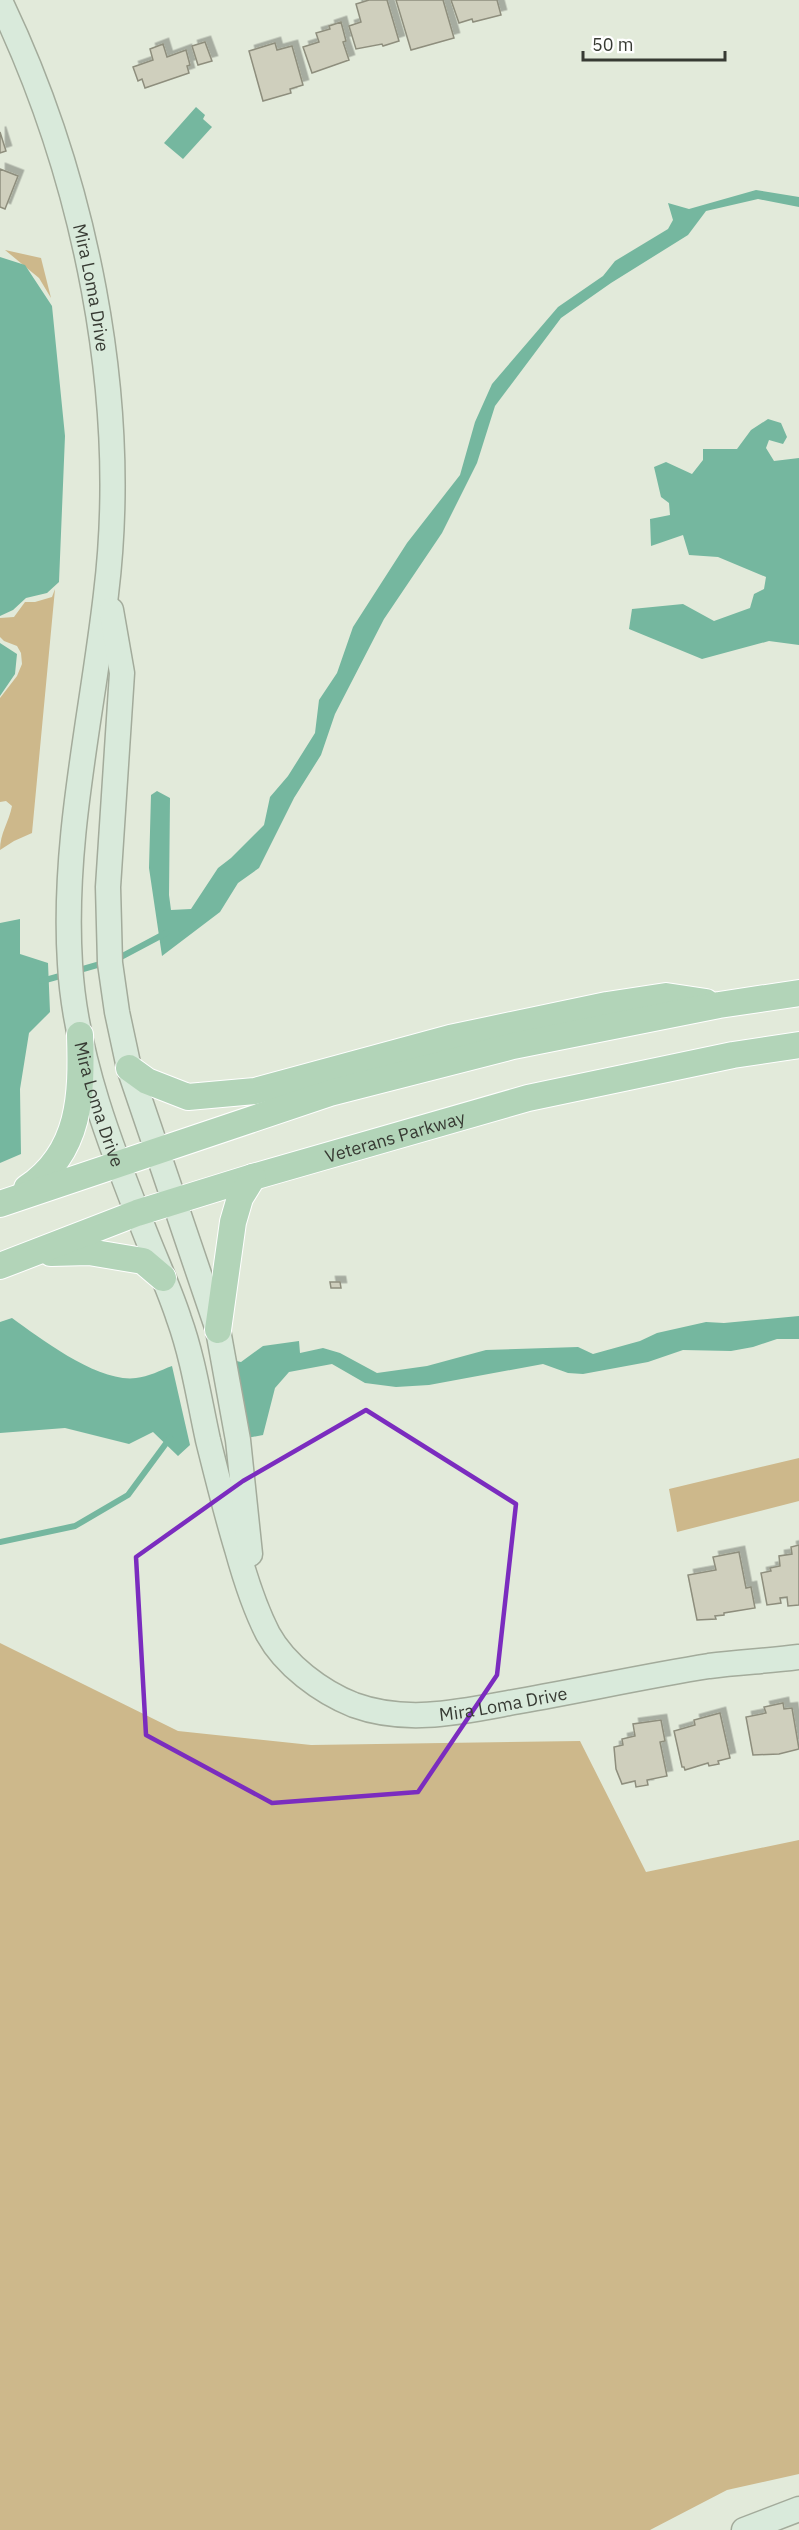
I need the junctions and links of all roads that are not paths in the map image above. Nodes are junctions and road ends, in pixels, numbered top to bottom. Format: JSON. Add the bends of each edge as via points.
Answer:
{"nodes":[{"id":1,"x":0,"y":1,"type":"edge"},
{"id":2,"x":107,"y":587,"type":"junction"},
{"id":3,"x":799,"y":993,"type":"edge"},
{"id":4,"x":724,"y":1004,"type":"junction"},
{"id":5,"x":80,"y":1035,"type":"junction"},
{"id":6,"x":799,"y":1045,"type":"edge"},
{"id":7,"x":129,"y":1068,"type":"junction"},
{"id":8,"x":158,"y":1151,"type":"junction"},
{"id":9,"x":118,"y":1163,"type":"junction"},
{"id":10,"x":253,"y":1177,"type":"junction"},
{"id":11,"x":4,"y":1202,"type":"edge"},
{"id":12,"x":175,"y":1202,"type":"junction"},
{"id":13,"x":137,"y":1214,"type":"junction"},
{"id":14,"x":33,"y":1254,"type":"junction"},
{"id":15,"x":0,"y":1266,"type":"edge"},
{"id":16,"x":163,"y":1278,"type":"junction"},
{"id":17,"x":218,"y":1330,"type":"junction"},
{"id":18,"x":255,"y":1602,"type":"junction"},
{"id":19,"x":799,"y":1657,"type":"edge"},
{"id":20,"x":799,"y":2509,"type":"edge"},
{"id":21,"x":744,"y":2530,"type":"edge"}],
"edges":[{"from":1,"to":2,"type":"main road","name":"Mira Loma Drive","via":[[41,96],[65,168],[96,301],[111,445]]},
{"from":2,"to":5,"type":"main road","name":"Mira Loma Drive","via":[[68,894],[72,993]]},
{"from":2,"to":7,"type":"main road","name":"Mira Loma Drive","via":[[123,673],[108,887],[110,963]]},
{"from":3,"to":4,"type":"main road"},
{"from":4,"to":7,"type":"main road","via":[[666,996],[607,1005],[450,1038],[255,1091],[188,1097],[147,1081]]},
{"from":4,"to":8,"type":"main road","via":[[513,1046],[353,1087]]},
{"from":5,"to":9,"type":"main road","name":"Mira Loma Drive"},
{"from":5,"to":11,"type":"main road","via":[[82,1084],[74,1124],[60,1158],[44,1177]]},
{"from":6,"to":10,"type":"main road","name":"Veterans Parkway","via":[[528,1098]]},
{"from":7,"to":8,"type":"main road","name":"Mira Loma Drive"},
{"from":8,"to":9,"type":"main road"},
{"from":8,"to":12,"type":"main road","name":"Mira Loma Drive"},
{"from":9,"to":11,"type":"main road"},
{"from":9,"to":13,"type":"main road","name":"Mira Loma Drive"},
{"from":10,"to":12,"type":"main road","name":"Veterans Parkway"},
{"from":10,"to":17,"type":"main road","via":[[240,1198],[233,1222]]},
{"from":12,"to":13,"type":"main road","name":"Veterans Parkway"},
{"from":12,"to":17,"type":"main road","name":"Mira Loma Drive"},
{"from":13,"to":14,"type":"main road","name":"Veterans Parkway"},
{"from":13,"to":16,"type":"main road","name":"Mira Loma Drive"},
{"from":14,"to":15,"type":"main road","name":"Veterans Parkway"},
{"from":14,"to":16,"type":"main road","via":[[89,1252],[143,1261]]},
{"from":16,"to":18,"type":"main road","name":"Mira Loma Drive","via":[[191,1359],[232,1535]]},
{"from":17,"to":18,"type":"main road","name":"Mira Loma Drive","via":[[238,1440]]},
{"from":18,"to":19,"type":"main road","name":"Mira Loma Drive","via":[[271,1638],[292,1664],[348,1703],[382,1714],[415,1717],[463,1711],[709,1666]]},
{"from":20,"to":21,"type":"main road"}]}
